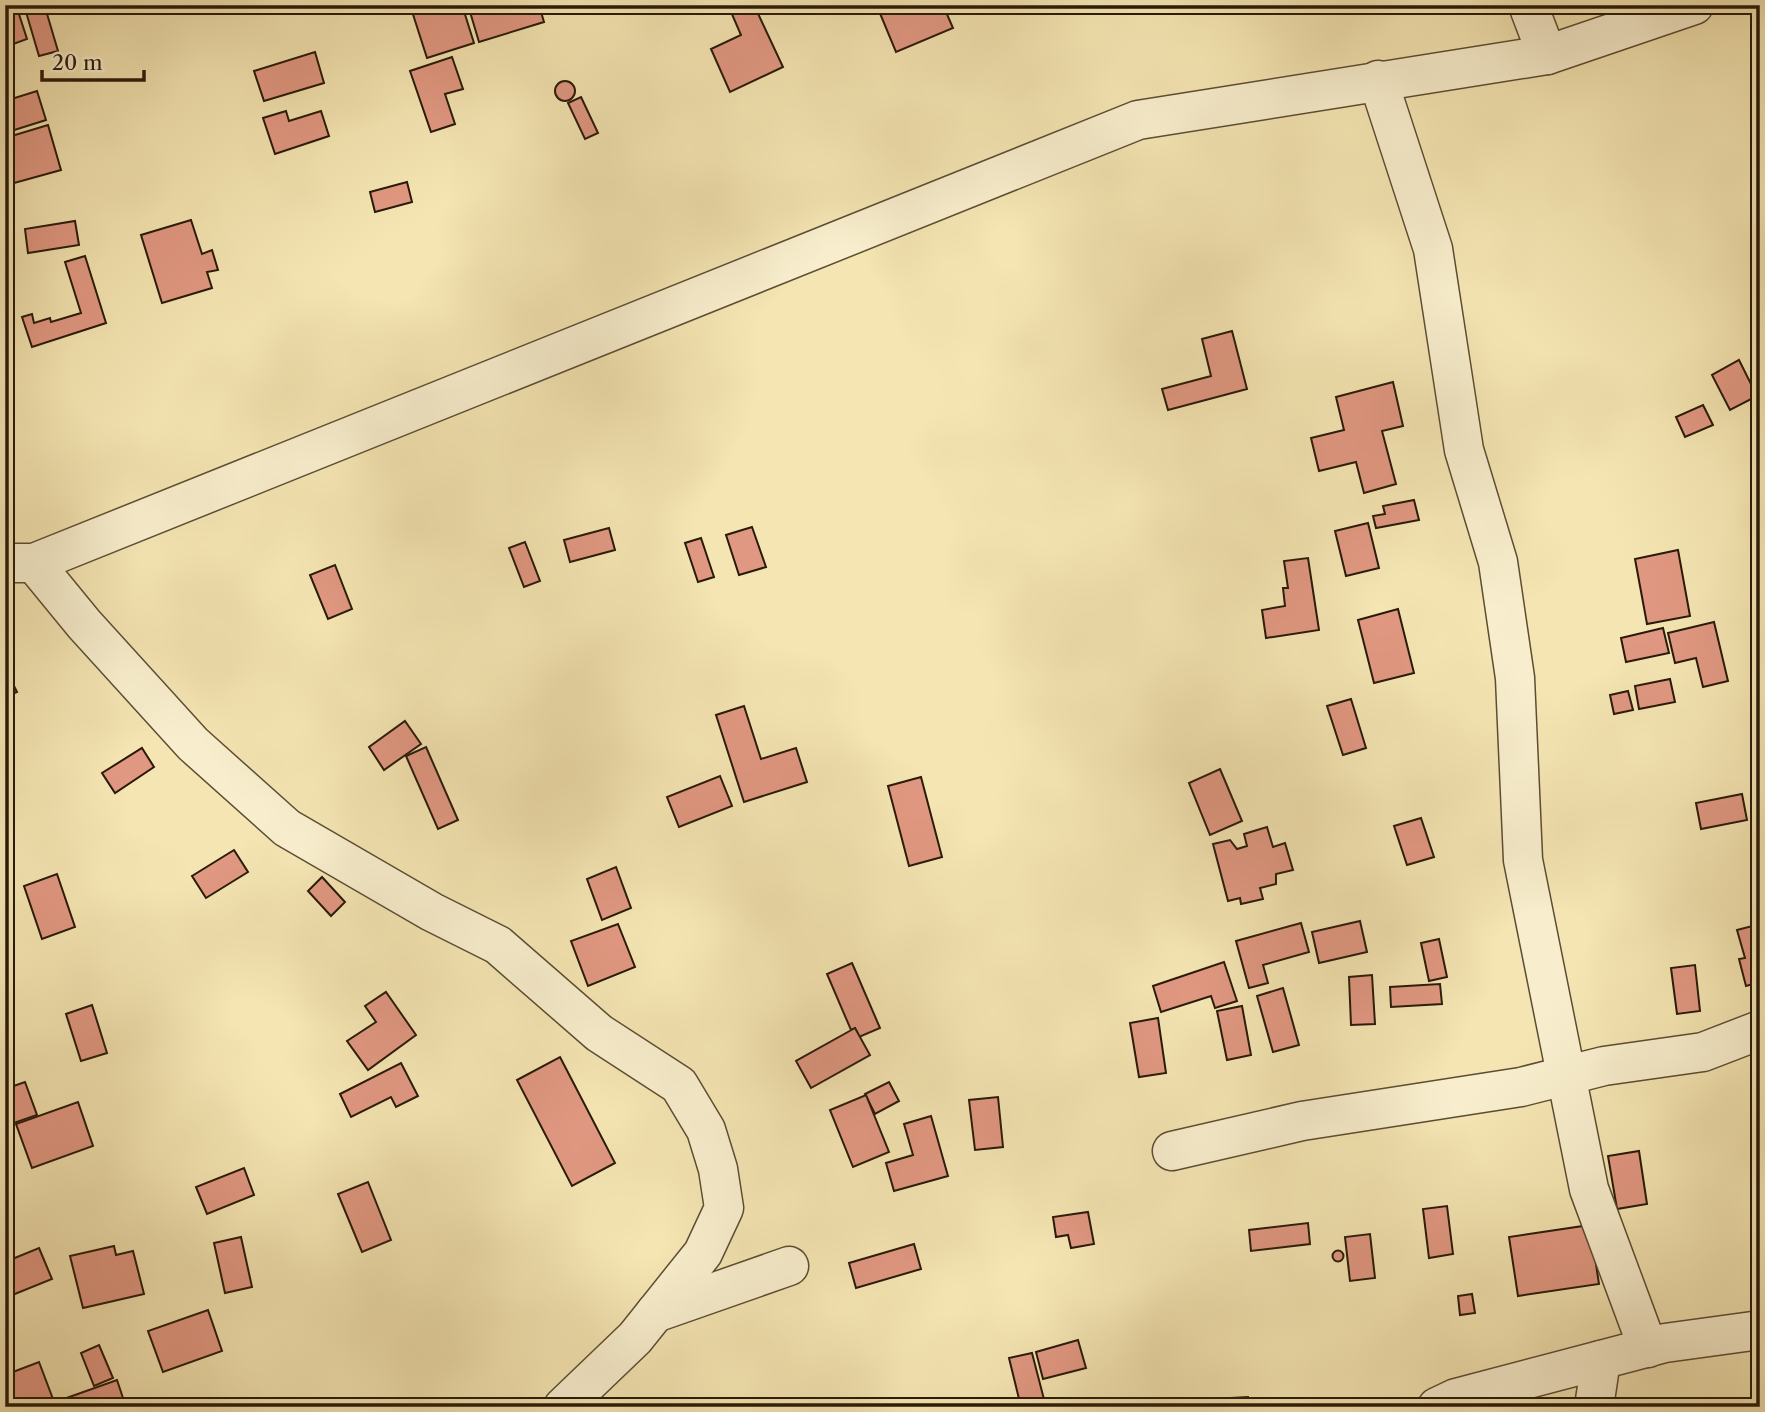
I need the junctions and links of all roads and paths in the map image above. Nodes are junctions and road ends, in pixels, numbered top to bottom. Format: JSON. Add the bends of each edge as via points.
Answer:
{"nodes":[{"id":1,"x":1528,"y":5,"type":"edge"},
{"id":2,"x":1694,"y":5,"type":"edge"},
{"id":3,"x":1547,"y":54,"type":"junction"},
{"id":4,"x":1378,"y":80,"type":"junction"},
{"id":5,"x":20,"y":563,"type":"edge"},
{"id":6,"x":1760,"y":1030,"type":"edge"},
{"id":7,"x":1566,"y":1076,"type":"junction"},
{"id":8,"x":1172,"y":1151,"type":"dead end"},
{"id":9,"x":789,"y":1266,"type":"dead end"},
{"id":10,"x":655,"y":1313,"type":"junction"},
{"id":11,"x":1760,"y":1330,"type":"edge"},
{"id":12,"x":1648,"y":1348,"type":"junction"},
{"id":13,"x":1601,"y":1360,"type":"junction"},
{"id":14,"x":563,"y":1407,"type":"edge"},
{"id":15,"x":1437,"y":1407,"type":"edge"},
{"id":16,"x":1594,"y":1407,"type":"edge"}],
"edges":[{"from":1,"to":3,"type":"street"},
{"from":2,"to":3,"type":"street"},
{"from":3,"to":4,"type":"street"},
{"from":4,"to":5,"type":"street","via":[[1138,120]]},
{"from":4,"to":7,"type":"street","via":[[1433,249],[1464,450],[1498,562],[1515,678],[1523,860]]},
{"from":5,"to":10,"type":"street","via":[[193,744],[287,828],[498,946],[599,1032],[679,1085],[706,1130],[724,1208],[703,1253]]},
{"from":6,"to":7,"type":"street","via":[[1703,1052]]},
{"from":7,"to":8,"type":"street","via":[[1302,1121]]},
{"from":7,"to":12,"type":"street","via":[[1589,1189]]},
{"from":9,"to":10,"type":"street"},
{"from":10,"to":14,"type":"street"},
{"from":11,"to":12,"type":"street"},
{"from":12,"to":13,"type":"street"},
{"from":13,"to":15,"type":"street"},
{"from":13,"to":16,"type":"street"}]}
